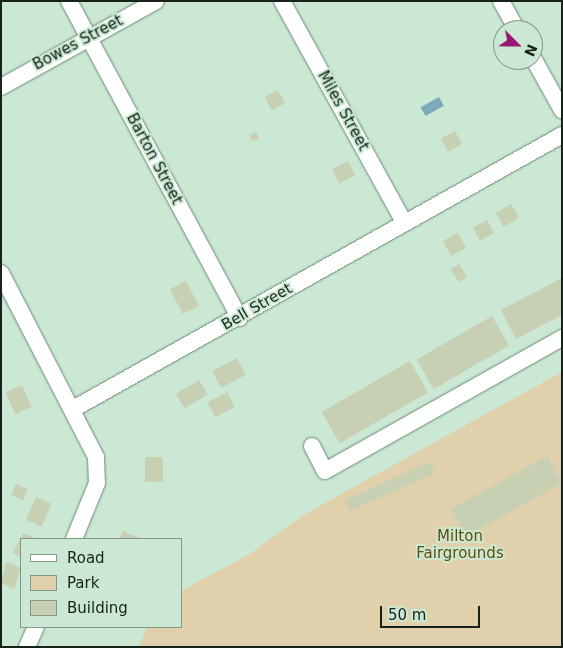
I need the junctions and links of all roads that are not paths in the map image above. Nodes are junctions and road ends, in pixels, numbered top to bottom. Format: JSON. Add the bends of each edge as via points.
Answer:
{"nodes":[{"id":1,"x":69,"y":1,"type":"edge"},
{"id":2,"x":156,"y":1,"type":"edge"},
{"id":3,"x":282,"y":1,"type":"edge"},
{"id":4,"x":502,"y":1,"type":"edge"},
{"id":5,"x":512,"y":20,"type":"edge"},
{"id":6,"x":88,"y":38,"type":"junction"},
{"id":7,"x":540,"y":70,"type":"edge"},
{"id":8,"x":1,"y":87,"type":"edge"},
{"id":9,"x":562,"y":110,"type":"edge"},
{"id":10,"x":562,"y":135,"type":"edge"},
{"id":11,"x":404,"y":222,"type":"junction"},
{"id":12,"x":1,"y":273,"type":"edge"},
{"id":13,"x":240,"y":318,"type":"junction"},
{"id":14,"x":562,"y":338,"type":"edge"},
{"id":15,"x":73,"y":409,"type":"junction"},
{"id":16,"x":312,"y":446,"type":"dead end"},
{"id":17,"x":74,"y":538,"type":"edge"},
{"id":18,"x":36,"y":628,"type":"edge"},
{"id":19,"x":27,"y":647,"type":"edge"}],
"edges":[{"from":1,"to":6,"type":"street","name":"Barton Street"},
{"from":2,"to":6,"type":"street","name":"Bowes Street"},
{"from":3,"to":11,"type":"street","name":"Miles Street"},
{"from":4,"to":5,"type":"street"},
{"from":6,"to":8,"type":"street","name":"Bowes Street"},
{"from":6,"to":13,"type":"street","name":"Barton Street"},
{"from":7,"to":9,"type":"street"},
{"from":10,"to":11,"type":"street","name":"Bell Street"},
{"from":11,"to":13,"type":"street","name":"Bell Street"},
{"from":12,"to":15,"type":"street"},
{"from":13,"to":15,"type":"street","name":"Bell Street"},
{"from":14,"to":16,"type":"street","via":[[325,471]]},
{"from":15,"to":17,"type":"street","via":[[96,457],[98,471],[92,498]]},
{"from":18,"to":19,"type":"street"}]}
